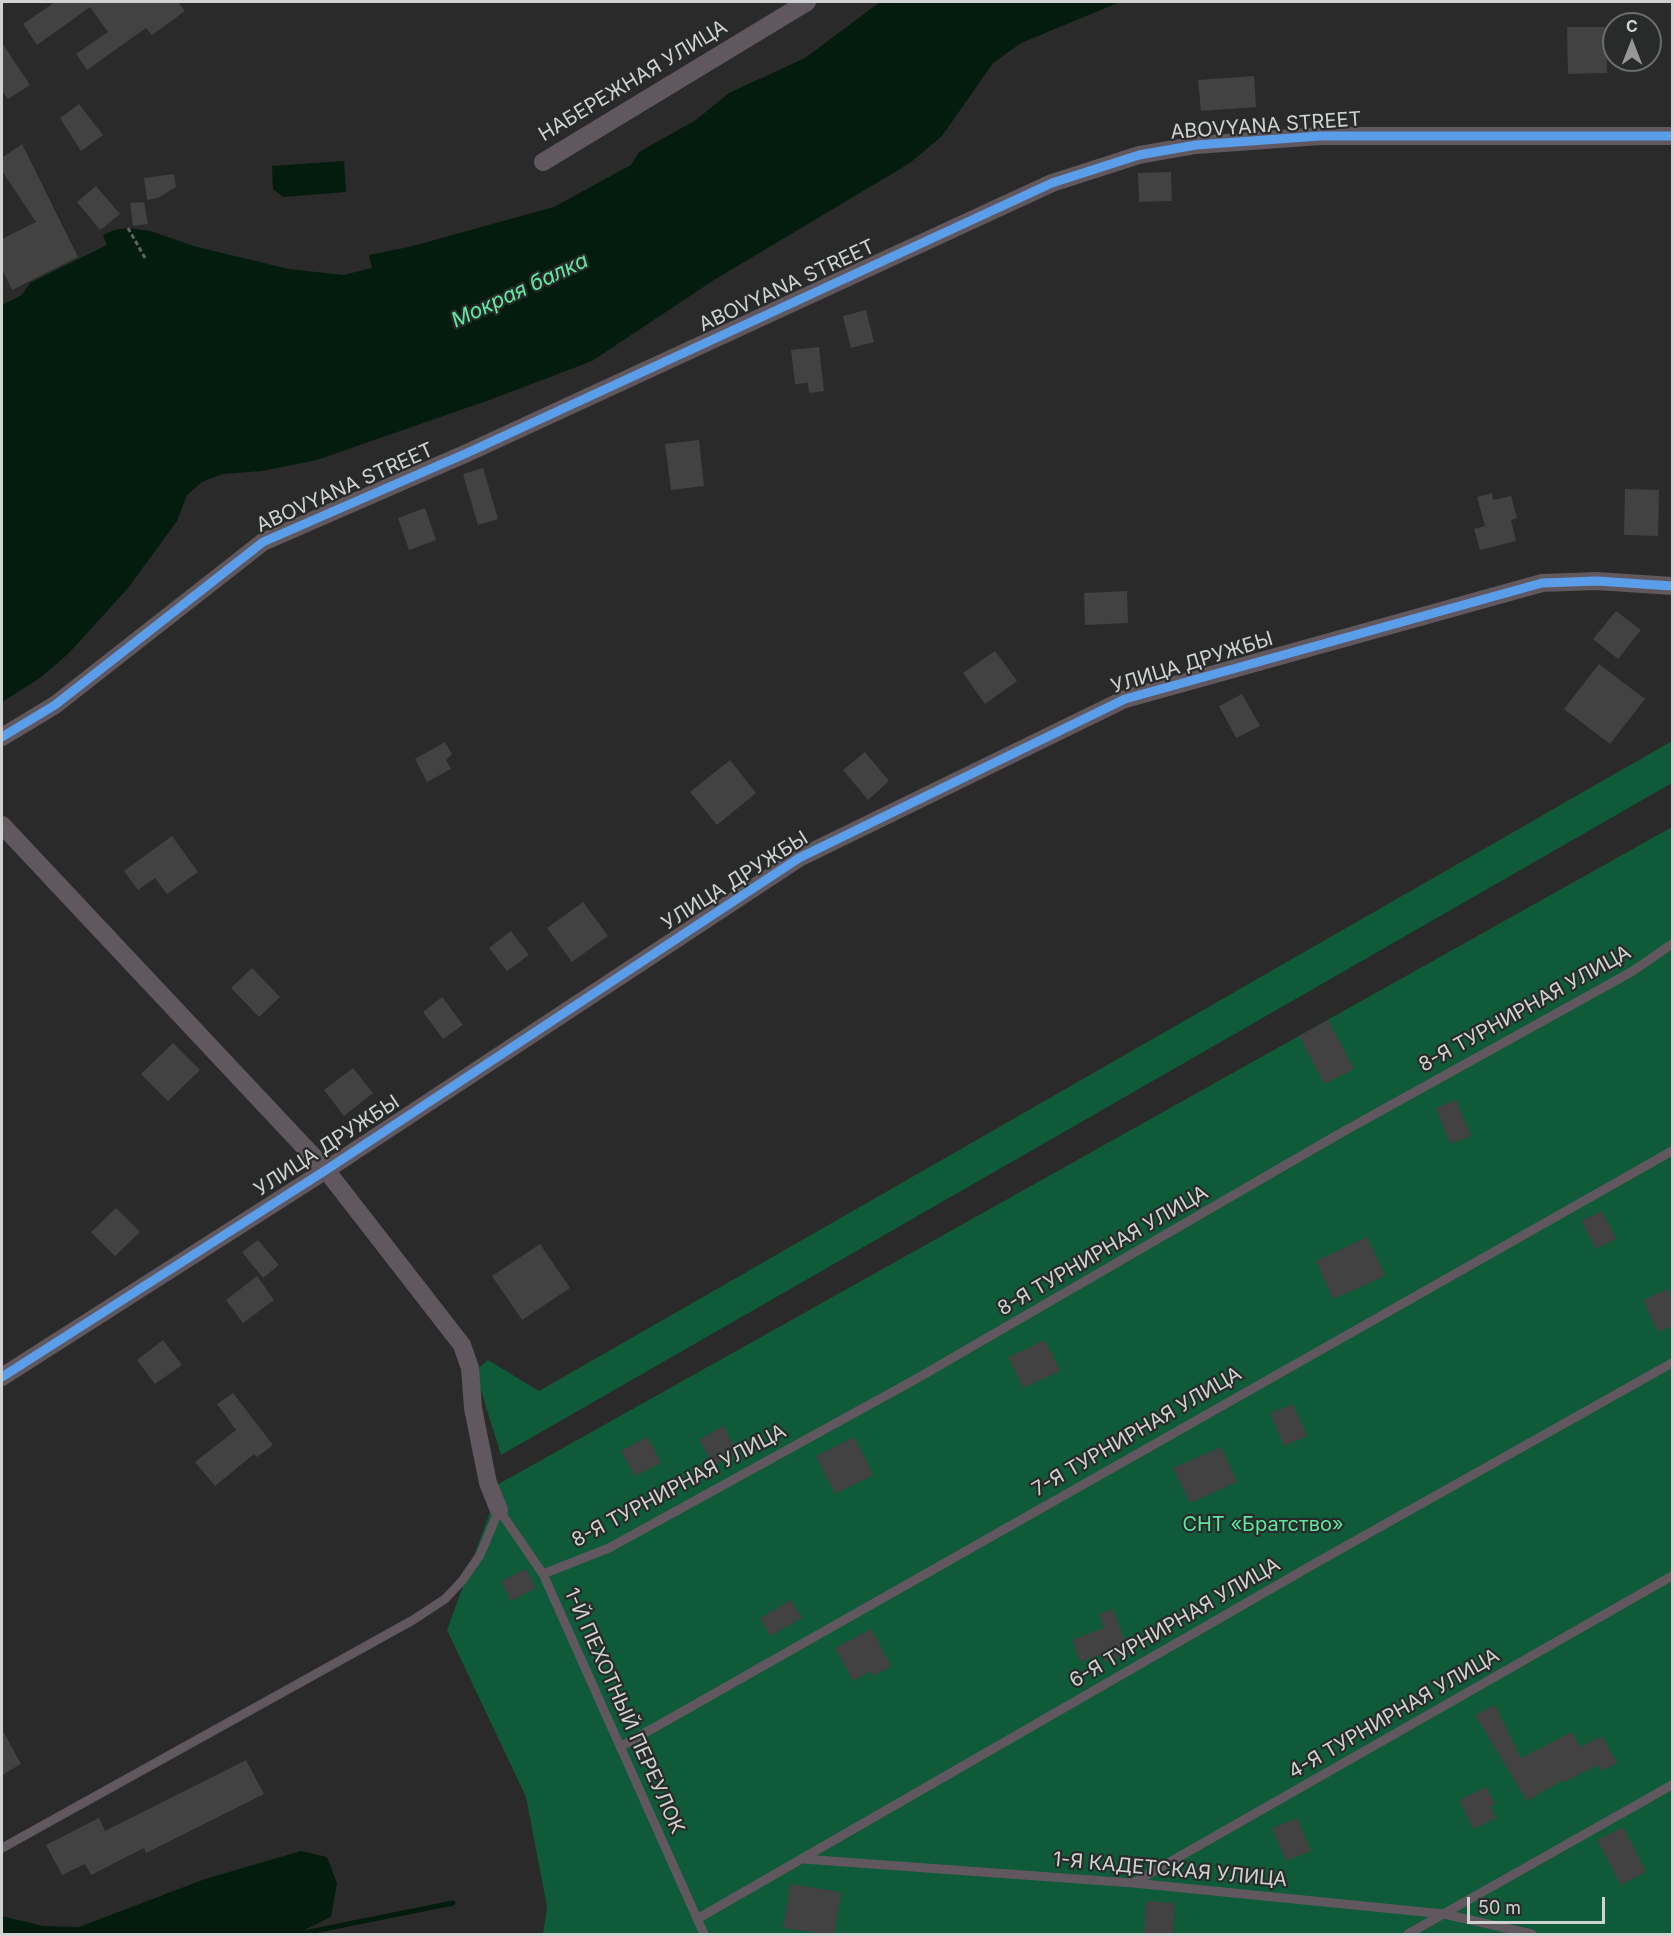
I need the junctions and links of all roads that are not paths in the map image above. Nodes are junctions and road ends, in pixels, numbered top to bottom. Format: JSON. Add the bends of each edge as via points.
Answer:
{"nodes":[{"id":1,"x":807,"y":2,"type":"edge"},
{"id":2,"x":1672,"y":136,"type":"edge"},
{"id":3,"x":543,"y":162,"type":"dead end"},
{"id":4,"x":1672,"y":586,"type":"edge"},
{"id":5,"x":2,"y":737,"type":"edge"},
{"id":6,"x":2,"y":825,"type":"edge"},
{"id":7,"x":1672,"y":944,"type":"edge"},
{"id":8,"x":1672,"y":1151,"type":"edge"},
{"id":9,"x":326,"y":1170,"type":"junction"},
{"id":10,"x":1672,"y":1364,"type":"edge"},
{"id":11,"x":2,"y":1377,"type":"edge"},
{"id":12,"x":499,"y":1510,"type":"junction"},
{"id":13,"x":543,"y":1574,"type":"junction"},
{"id":14,"x":1672,"y":1576,"type":"edge"},
{"id":15,"x":620,"y":1747,"type":"junction"},
{"id":16,"x":1672,"y":1785,"type":"edge"},
{"id":17,"x":2,"y":1848,"type":"edge"},
{"id":18,"x":803,"y":1858,"type":"junction"},
{"id":19,"x":1133,"y":1883,"type":"junction"},
{"id":20,"x":1444,"y":1914,"type":"junction"},
{"id":21,"x":697,"y":1919,"type":"junction"},
{"id":22,"x":704,"y":1935,"type":"edge"},
{"id":23,"x":1408,"y":1935,"type":"edge"},
{"id":24,"x":1532,"y":1935,"type":"edge"}],
"edges":[{"from":1,"to":3,"type":"street","name":"НАБЕРЕЖНАЯ УЛИЦА"},
{"from":2,"to":5,"type":"street","name":"ABOVYANA STREET","via":[[1320,136],[1139,155],[1052,183],[467,453],[263,542],[55,705]]},
{"from":4,"to":9,"type":"street","name":"УЛИЦА ДРУЖБЫ","via":[[1597,581],[1542,583],[1125,699],[799,858]]},
{"from":6,"to":9,"type":"street"},
{"from":7,"to":13,"type":"lane","name":"8-Я ТУРНИРНАЯ УЛИЦА","via":[[1633,971],[1339,1134],[916,1379],[609,1548]]},
{"from":8,"to":15,"type":"lane","name":"7-Я ТУРНИРНАЯ УЛИЦА"},
{"from":9,"to":11,"type":"street","name":"УЛИЦА ДРУЖБЫ"},
{"from":9,"to":12,"type":"street","via":[[462,1345],[470,1368],[473,1408],[488,1483]]},
{"from":10,"to":18,"type":"lane","name":"6-Я ТУРНИРНАЯ УЛИЦА","via":[[1314,1564]]},
{"from":12,"to":13,"type":"lane","name":"1-Й ПЕХОТНЫЙ ПЕРЕУЛОК"},
{"from":12,"to":17,"type":"lane","via":[[480,1555],[445,1599]]},
{"from":13,"to":15,"type":"lane","name":"1-Й ПЕХОТНЫЙ ПЕРЕУЛОК"},
{"from":14,"to":19,"type":"lane","name":"4-Я ТУРНИРНАЯ УЛИЦА"},
{"from":15,"to":21,"type":"lane","name":"1-Й ПЕХОТНЫЙ ПЕРЕУЛОК"},
{"from":16,"to":20,"type":"lane"},
{"from":18,"to":19,"type":"lane","name":"1-Я КАДЕТСКАЯ УЛИЦА"},
{"from":18,"to":21,"type":"lane","name":"6-Я ТУРНИРНАЯ УЛИЦА"},
{"from":19,"to":20,"type":"lane","name":"1-Я КАДЕТСКАЯ УЛИЦА"},
{"from":20,"to":23,"type":"lane"},
{"from":20,"to":24,"type":"lane","name":"1-Я КАДЕТСКАЯ УЛИЦА"},
{"from":21,"to":22,"type":"lane","name":"1-Й ПЕХОТНЫЙ ПЕРЕУЛОК"}]}
